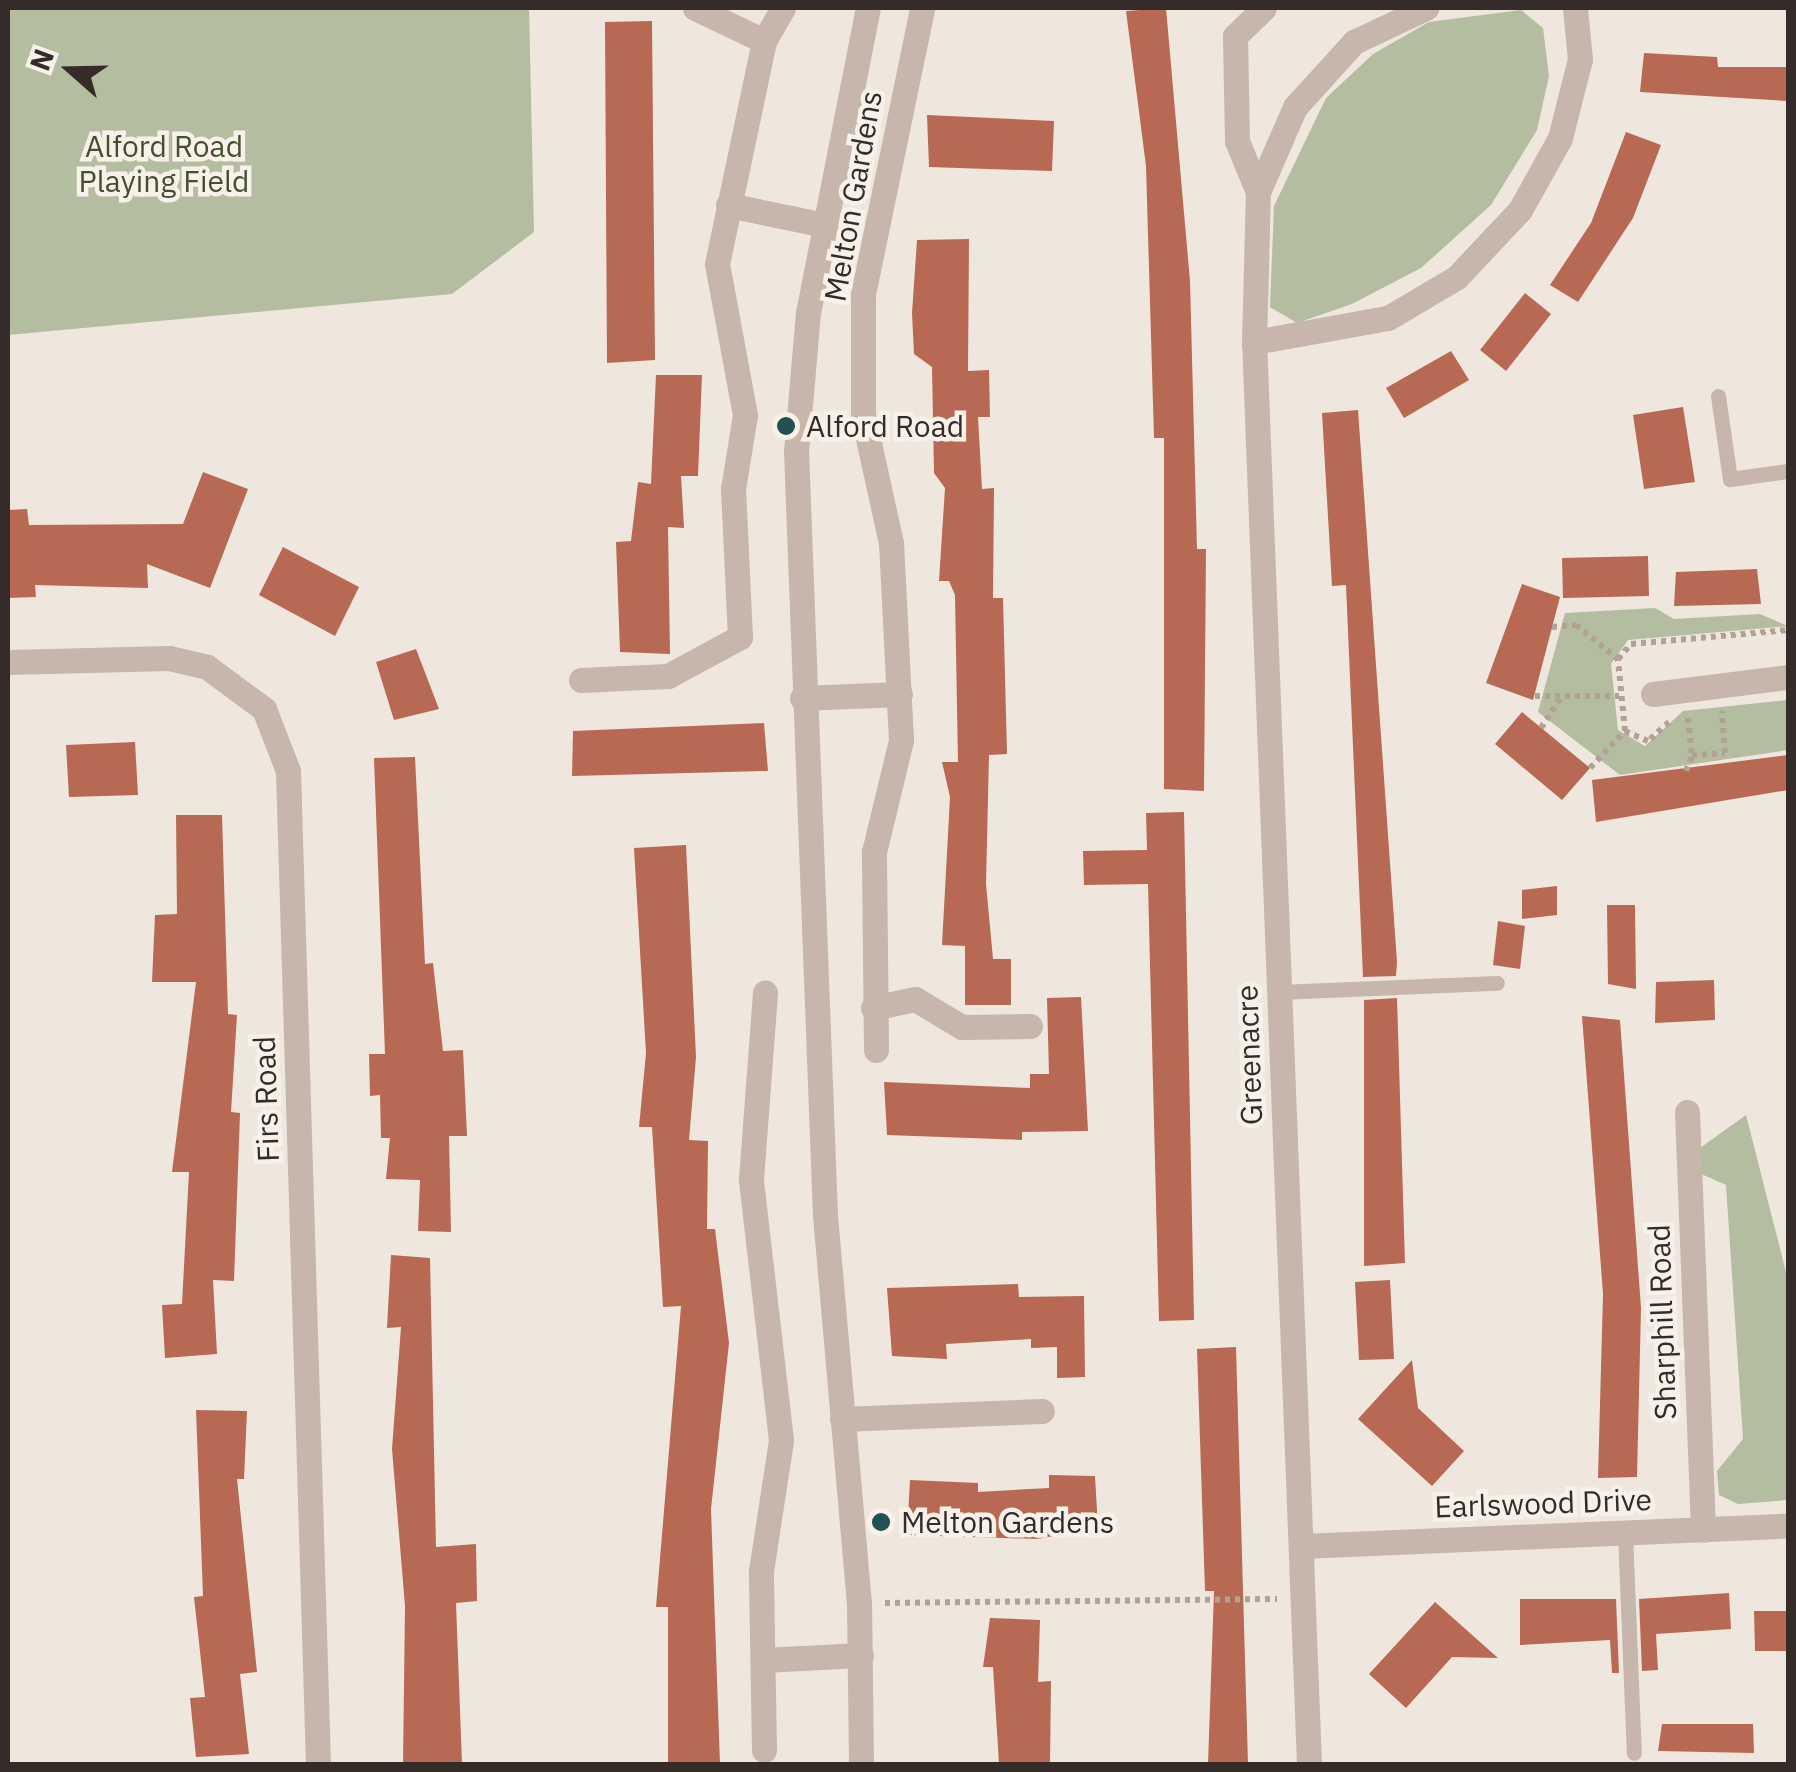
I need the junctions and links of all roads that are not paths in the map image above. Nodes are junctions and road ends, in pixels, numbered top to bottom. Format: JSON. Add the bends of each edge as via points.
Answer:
{"nodes":[{"id":1,"x":696,"y":8,"type":"edge"},
{"id":2,"x":783,"y":8,"type":"edge"},
{"id":3,"x":868,"y":8,"type":"edge"},
{"id":4,"x":922,"y":8,"type":"edge"},
{"id":5,"x":1264,"y":8,"type":"edge"},
{"id":6,"x":1422,"y":8,"type":"edge"},
{"id":7,"x":1575,"y":8,"type":"edge"},
{"id":8,"x":764,"y":41,"type":"junction"},
{"id":9,"x":1258,"y":192,"type":"junction"},
{"id":10,"x":728,"y":206,"type":"junction"},
{"id":11,"x":825,"y":225,"type":"junction"},
{"id":12,"x":1254,"y":342,"type":"junction"},
{"id":13,"x":1718,"y":396,"type":"dead end"},
{"id":14,"x":1788,"y":471,"type":"edge"},
{"id":15,"x":8,"y":662,"type":"edge"},
{"id":16,"x":1788,"y":677,"type":"edge"},
{"id":17,"x":581,"y":680,"type":"dead end"},
{"id":18,"x":900,"y":694,"type":"junction"},
{"id":19,"x":1654,"y":694,"type":"dead end"},
{"id":20,"x":802,"y":698,"type":"junction"},
{"id":21,"x":1497,"y":983,"type":"dead end"},
{"id":22,"x":1279,"y":992,"type":"junction"},
{"id":23,"x":765,"y":993,"type":"dead end"},
{"id":24,"x":873,"y":1008,"type":"junction"},
{"id":25,"x":1030,"y":1026,"type":"dead end"},
{"id":26,"x":876,"y":1050,"type":"dead end"},
{"id":27,"x":1687,"y":1112,"type":"dead end"},
{"id":28,"x":1042,"y":1411,"type":"dead end"},
{"id":29,"x":842,"y":1418,"type":"junction"},
{"id":30,"x":1788,"y":1526,"type":"edge"},
{"id":31,"x":1703,"y":1530,"type":"junction"},
{"id":32,"x":1625,"y":1532,"type":"junction"},
{"id":33,"x":1300,"y":1546,"type":"junction"},
{"id":34,"x":861,"y":1655,"type":"junction"},
{"id":35,"x":763,"y":1660,"type":"junction"},
{"id":36,"x":764,"y":1750,"type":"dead end"},
{"id":37,"x":1634,"y":1754,"type":"dead end"},
{"id":38,"x":318,"y":1764,"type":"edge"},
{"id":39,"x":860,"y":1764,"type":"edge"},
{"id":40,"x":1309,"y":1764,"type":"edge"}],
"edges":[{"from":1,"to":8,"type":"street"},
{"from":2,"to":8,"type":"street"},
{"from":3,"to":11,"type":"street","name":"Melton Gardens"},
{"from":4,"to":18,"type":"street","name":"Melton Gardens","via":[[863,294],[863,416],[891,543]]},
{"from":5,"to":9,"type":"street","name":"Greenacre","via":[[1235,36],[1237,141]]},
{"from":6,"to":9,"type":"street","name":"Greenacre","via":[[1354,42],[1295,106]]},
{"from":7,"to":12,"type":"street","via":[[1580,59],[1560,138],[1520,210],[1457,278],[1388,318]]},
{"from":8,"to":10,"type":"street"},
{"from":9,"to":12,"type":"street","name":"Greenacre"},
{"from":10,"to":11,"type":"street","name":"Melton Gardens"},
{"from":10,"to":17,"type":"street","via":[[717,264],[744,414],[733,489],[740,637],[668,676]]},
{"from":11,"to":20,"type":"street","name":"Melton Gardens","via":[[796,452]]},
{"from":12,"to":22,"type":"street","name":"Greenacre"},
{"from":13,"to":14,"type":"lane","via":[[1730,479]]},
{"from":15,"to":38,"type":"street","name":"Firs Road","via":[[169,658],[206,666],[264,710],[288,771]]},
{"from":16,"to":19,"type":"street"},
{"from":18,"to":20,"type":"street"},
{"from":18,"to":24,"type":"street","name":"Melton Gardens","via":[[901,740],[874,852]]},
{"from":20,"to":29,"type":"street","name":"Melton Gardens"},
{"from":21,"to":22,"type":"lane"},
{"from":22,"to":33,"type":"street","name":"Greenacre"},
{"from":23,"to":35,"type":"street","via":[[751,1180],[781,1440],[760,1571]]},
{"from":24,"to":25,"type":"street","via":[[915,999],[962,1027]]},
{"from":24,"to":26,"type":"street","name":"Melton Gardens"},
{"from":27,"to":31,"type":"street","name":"Sharphill Road"},
{"from":28,"to":29,"type":"street"},
{"from":29,"to":34,"type":"street","name":"Melton Gardens"},
{"from":30,"to":31,"type":"street","name":"Earlswood Drive"},
{"from":31,"to":32,"type":"street","name":"Earlswood Drive"},
{"from":32,"to":33,"type":"street","name":"Earlswood Drive"},
{"from":32,"to":37,"type":"lane"},
{"from":33,"to":40,"type":"street","name":"Greenacre"},
{"from":34,"to":35,"type":"street"},
{"from":34,"to":39,"type":"street","name":"Melton Gardens"},
{"from":35,"to":36,"type":"street"}]}
